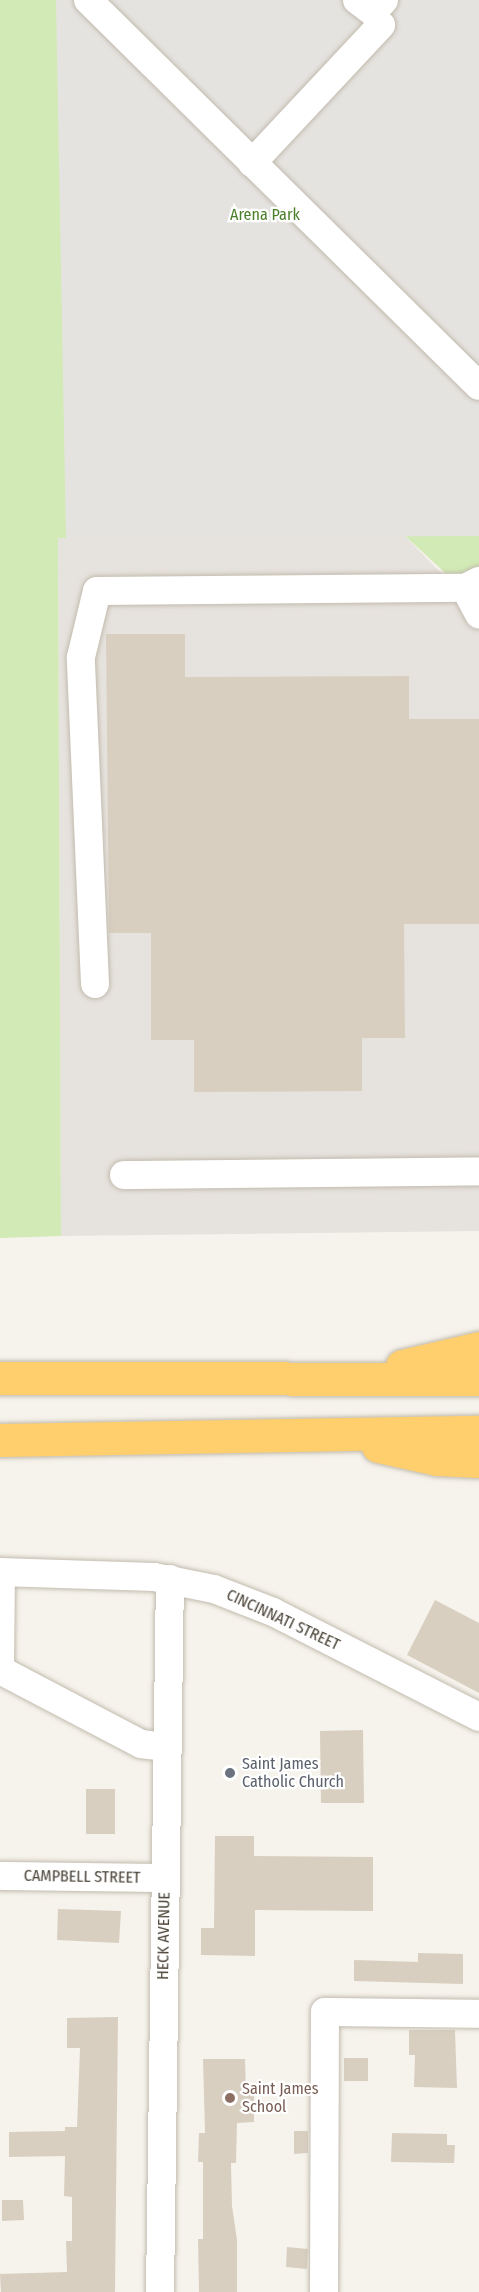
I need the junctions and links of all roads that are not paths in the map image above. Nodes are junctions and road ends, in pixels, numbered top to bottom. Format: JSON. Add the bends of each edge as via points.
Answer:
{"nodes":[{"id":1,"x":88,"y":0,"type":"edge"},
{"id":2,"x":357,"y":0,"type":"edge"},
{"id":3,"x":383,"y":12,"type":"edge"},
{"id":4,"x":252,"y":163,"type":"junction"},
{"id":5,"x":479,"y":386,"type":"edge"},
{"id":6,"x":472,"y":585,"type":"edge"},
{"id":7,"x":479,"y":614,"type":"edge"},
{"id":8,"x":95,"y":984,"type":"dead end"},
{"id":9,"x":479,"y":1171,"type":"edge"},
{"id":10,"x":124,"y":1175,"type":"dead end"},
{"id":11,"x":479,"y":1348,"type":"edge"},
{"id":12,"x":0,"y":1378,"type":"edge"},
{"id":13,"x":345,"y":1378,"type":"junction"},
{"id":14,"x":479,"y":1379,"type":"edge"},
{"id":15,"x":479,"y":1432,"type":"edge"},
{"id":16,"x":333,"y":1435,"type":"junction"},
{"id":17,"x":0,"y":1440,"type":"edge"},
{"id":18,"x":479,"y":1461,"type":"edge"},
{"id":19,"x":1,"y":1572,"type":"edge"},
{"id":20,"x":170,"y":1579,"type":"junction"},
{"id":21,"x":0,"y":1668,"type":"edge"},
{"id":22,"x":479,"y":1717,"type":"edge"},
{"id":23,"x":167,"y":1747,"type":"junction"},
{"id":24,"x":0,"y":1876,"type":"edge"},
{"id":25,"x":164,"y":1878,"type":"junction"},
{"id":26,"x":479,"y":2014,"type":"edge"},
{"id":27,"x":160,"y":2292,"type":"edge"},
{"id":28,"x":324,"y":2292,"type":"edge"}],
"edges":[{"from":1,"to":4,"type":"street"},
{"from":2,"to":3,"type":"street","via":[[373,12]]},
{"from":3,"to":4,"type":"street"},
{"from":4,"to":5,"type":"street"},
{"from":6,"to":7,"type":"street"},
{"from":6,"to":8,"type":"street","via":[[97,591],[81,657]]},
{"from":9,"to":10,"type":"street"},
{"from":11,"to":13,"type":"highway"},
{"from":12,"to":13,"type":"highway"},
{"from":13,"to":14,"type":"highway"},
{"from":15,"to":16,"type":"highway"},
{"from":16,"to":17,"type":"highway"},
{"from":16,"to":18,"type":"highway","via":[[437,1459]]},
{"from":19,"to":20,"type":"street","name":"CINCINNATI STREET"},
{"from":19,"to":21,"type":"street"},
{"from":20,"to":22,"type":"street","name":"CINCINNATI STREET","via":[[248,1601]]},
{"from":20,"to":23,"type":"street","name":"HECK AVENUE"},
{"from":21,"to":23,"type":"street","via":[[141,1744]]},
{"from":23,"to":25,"type":"street","name":"HECK AVENUE"},
{"from":24,"to":25,"type":"street","name":"CAMPBELL STREET"},
{"from":25,"to":27,"type":"street","name":"HECK AVENUE"},
{"from":26,"to":28,"type":"street","via":[[325,2012]]}]}
